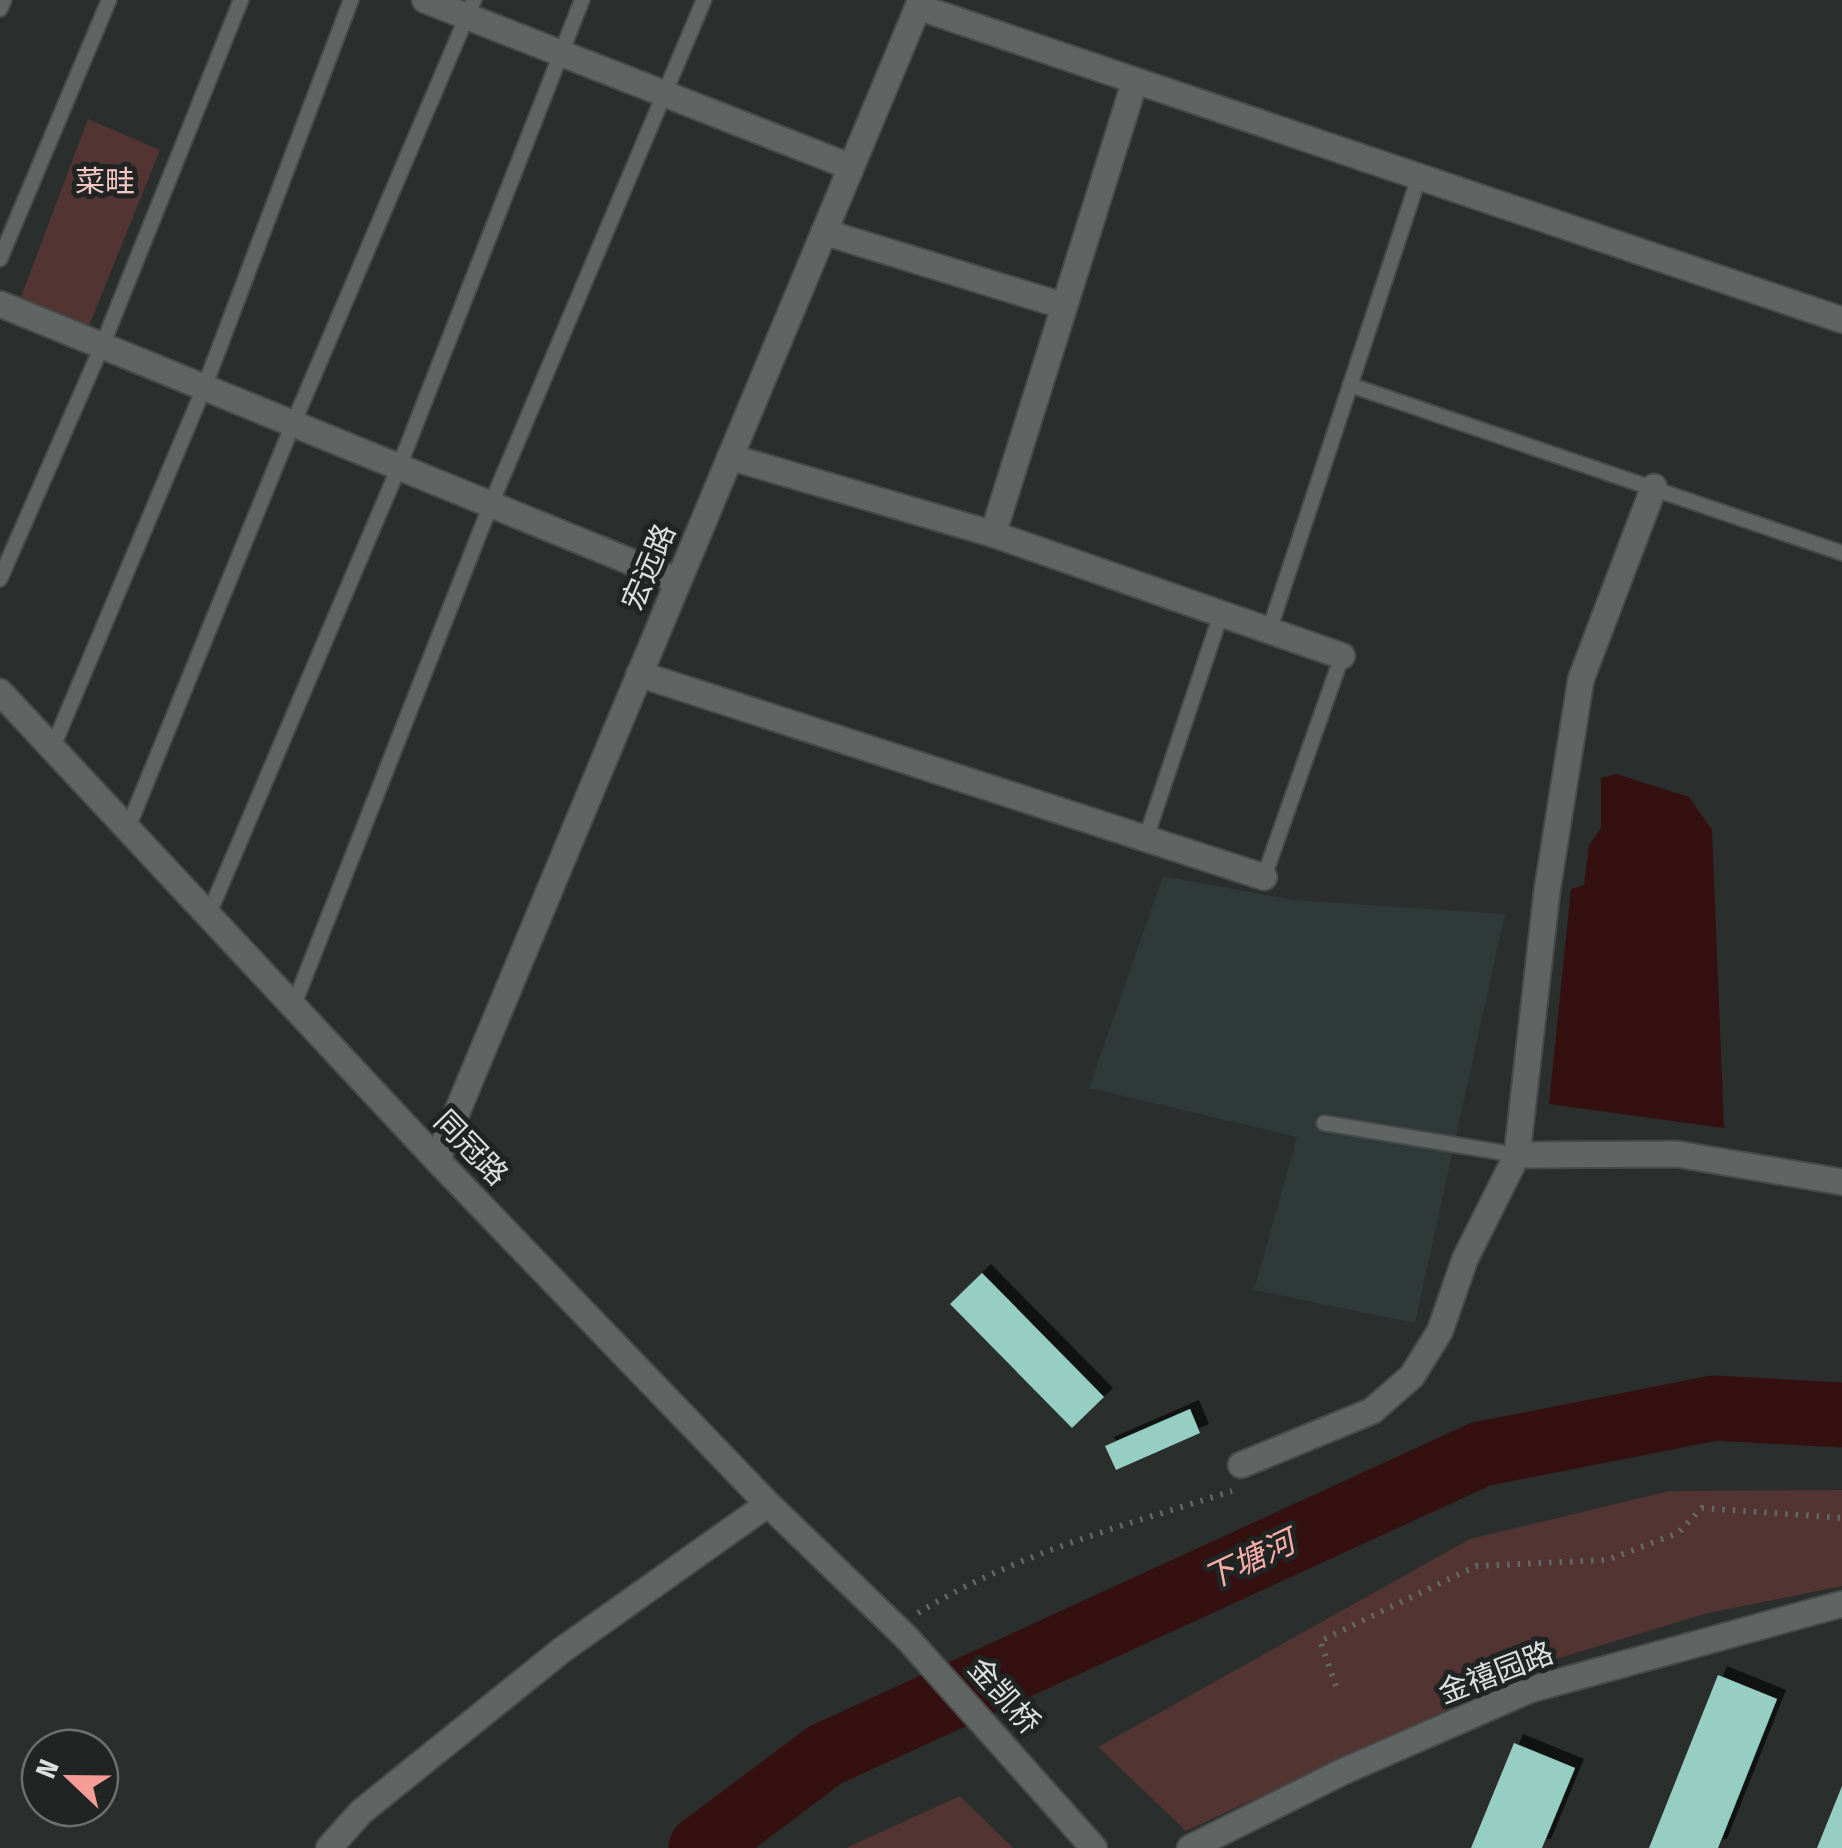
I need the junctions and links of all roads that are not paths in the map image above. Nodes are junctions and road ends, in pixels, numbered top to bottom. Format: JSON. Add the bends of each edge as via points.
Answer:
{"nodes":[{"id":1,"x":4,"y":0,"type":"edge"},
{"id":2,"x":109,"y":0,"type":"edge"},
{"id":3,"x":240,"y":0,"type":"edge"},
{"id":4,"x":350,"y":0,"type":"edge"},
{"id":5,"x":425,"y":0,"type":"edge"},
{"id":6,"x":582,"y":0,"type":"edge"},
{"id":7,"x":704,"y":0,"type":"edge"},
{"id":8,"x":920,"y":4,"type":"edge"},
{"id":9,"x":470,"y":8,"type":"edge"},
{"id":10,"x":0,"y":9,"type":"edge"},
{"id":11,"x":562,"y":54,"type":"junction"},
{"id":12,"x":1136,"y":81,"type":"junction"},
{"id":13,"x":667,"y":95,"type":"junction"},
{"id":14,"x":851,"y":167,"type":"junction"},
{"id":15,"x":1419,"y":177,"type":"junction"},
{"id":16,"x":824,"y":232,"type":"junction"},
{"id":17,"x":0,"y":259,"type":"edge"},
{"id":18,"x":0,"y":304,"type":"edge"},
{"id":19,"x":1064,"y":306,"type":"junction"},
{"id":20,"x":1842,"y":320,"type":"edge"},
{"id":21,"x":102,"y":346,"type":"junction"},
{"id":22,"x":1350,"y":385,"type":"junction"},
{"id":23,"x":204,"y":388,"type":"junction"},
{"id":24,"x":293,"y":424,"type":"junction"},
{"id":25,"x":730,"y":457,"type":"junction"},
{"id":26,"x":399,"y":467,"type":"junction"},
{"id":27,"x":1654,"y":487,"type":"junction"},
{"id":28,"x":491,"y":504,"type":"junction"},
{"id":29,"x":993,"y":534,"type":"junction"},
{"id":30,"x":1842,"y":553,"type":"edge"},
{"id":31,"x":0,"y":579,"type":"edge"},
{"id":32,"x":678,"y":581,"type":"junction"},
{"id":33,"x":1221,"y":614,"type":"junction"},
{"id":34,"x":1269,"y":631,"type":"junction"},
{"id":35,"x":1342,"y":656,"type":"joint"},
{"id":36,"x":639,"y":674,"type":"junction"},
{"id":37,"x":0,"y":692,"type":"edge"},
{"id":38,"x":52,"y":749,"type":"junction"},
{"id":39,"x":127,"y":830,"type":"junction"},
{"id":40,"x":1146,"y":838,"type":"junction"},
{"id":41,"x":1264,"y":876,"type":"joint"},
{"id":42,"x":208,"y":916,"type":"junction"},
{"id":43,"x":293,"y":1007,"type":"junction"},
{"id":44,"x":1324,"y":1123,"type":"dead end"},
{"id":45,"x":1517,"y":1155,"type":"junction"},
{"id":46,"x":436,"y":1160,"type":"junction"},
{"id":47,"x":1842,"y":1182,"type":"edge"},
{"id":48,"x":1241,"y":1465,"type":"road end"},
{"id":49,"x":768,"y":1504,"type":"junction"},
{"id":50,"x":1842,"y":1604,"type":"edge"},
{"id":51,"x":902,"y":1632,"type":"joint"},
{"id":52,"x":329,"y":1848,"type":"edge"},
{"id":53,"x":1094,"y":1848,"type":"edge"},
{"id":54,"x":1190,"y":1848,"type":"edge"}],
"edges":[{"from":1,"to":10,"type":"lane"},
{"from":2,"to":17,"type":"lane"},
{"from":3,"to":21,"type":"lane"},
{"from":4,"to":23,"type":"lane"},
{"from":5,"to":9,"type":"street"},
{"from":6,"to":11,"type":"lane"},
{"from":7,"to":13,"type":"lane"},
{"from":8,"to":12,"type":"street"},
{"from":8,"to":14,"type":"street","name":"宏远路"},
{"from":9,"to":11,"type":"street"},
{"from":9,"to":24,"type":"lane"},
{"from":11,"to":13,"type":"street"},
{"from":11,"to":26,"type":"lane"},
{"from":12,"to":15,"type":"street"},
{"from":12,"to":19,"type":"street"},
{"from":13,"to":14,"type":"street"},
{"from":13,"to":28,"type":"lane"},
{"from":14,"to":16,"type":"street","name":"宏远路"},
{"from":15,"to":20,"type":"street"},
{"from":15,"to":22,"type":"lane"},
{"from":16,"to":19,"type":"street"},
{"from":16,"to":25,"type":"street","name":"宏远路"},
{"from":18,"to":21,"type":"street"},
{"from":19,"to":29,"type":"street"},
{"from":21,"to":23,"type":"street"},
{"from":21,"to":31,"type":"lane"},
{"from":22,"to":27,"type":"lane"},
{"from":22,"to":34,"type":"lane"},
{"from":23,"to":24,"type":"street"},
{"from":23,"to":38,"type":"lane"},
{"from":24,"to":26,"type":"street"},
{"from":24,"to":39,"type":"lane"},
{"from":25,"to":29,"type":"street"},
{"from":25,"to":32,"type":"street","name":"宏远路"},
{"from":26,"to":28,"type":"street"},
{"from":26,"to":42,"type":"lane"},
{"from":27,"to":30,"type":"lane"},
{"from":27,"to":45,"type":"street","via":[[1581,679],[1547,891]]},
{"from":28,"to":32,"type":"street"},
{"from":28,"to":43,"type":"lane"},
{"from":29,"to":33,"type":"street"},
{"from":32,"to":36,"type":"street","name":"宏远路"},
{"from":33,"to":34,"type":"street"},
{"from":33,"to":40,"type":"lane"},
{"from":34,"to":35,"type":"street"},
{"from":35,"to":41,"type":"lane"},
{"from":36,"to":40,"type":"street"},
{"from":36,"to":46,"type":"street","name":"宏远路"},
{"from":37,"to":38,"type":"street","name":"同冠路"},
{"from":38,"to":39,"type":"street","name":"同冠路"},
{"from":39,"to":42,"type":"street","name":"同冠路"},
{"from":40,"to":41,"type":"street"},
{"from":42,"to":43,"type":"street","name":"同冠路"},
{"from":43,"to":46,"type":"street","name":"同冠路"},
{"from":44,"to":45,"type":"lane"},
{"from":45,"to":47,"type":"street","via":[[1677,1154]]},
{"from":45,"to":48,"type":"street","via":[[1465,1259],[1440,1331],[1412,1376],[1372,1411]]},
{"from":46,"to":49,"type":"street","name":"同冠路"},
{"from":49,"to":51,"type":"street","name":"同冠路"},
{"from":49,"to":52,"type":"street","via":[[562,1650],[361,1812]]},
{"from":50,"to":54,"type":"street","name":"金禧园路","via":[[1529,1690]]},
{"from":51,"to":53,"type":"street","name":"金凯桥"}]}
